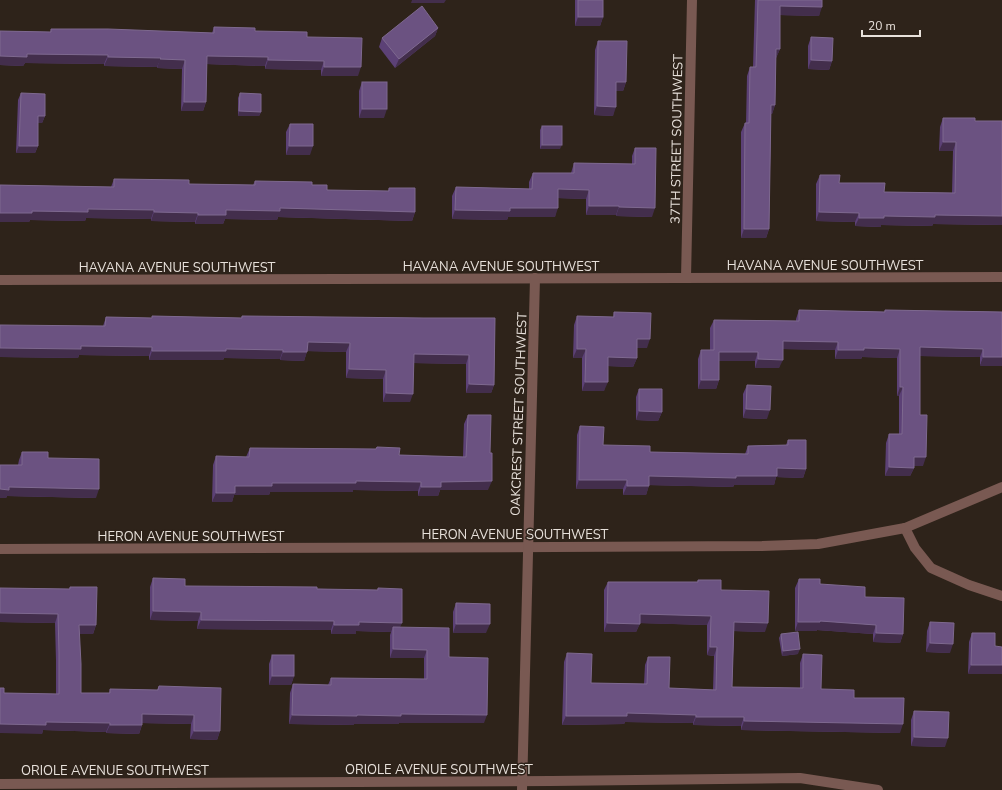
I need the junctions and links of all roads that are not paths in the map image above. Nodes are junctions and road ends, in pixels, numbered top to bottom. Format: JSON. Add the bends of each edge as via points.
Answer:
{"nodes":[{"id":1,"x":692,"y":0,"type":"edge"},
{"id":2,"x":1002,"y":277,"type":"edge"},
{"id":3,"x":535,"y":278,"type":"junction"},
{"id":4,"x":686,"y":278,"type":"junction"},
{"id":5,"x":0,"y":280,"type":"edge"},
{"id":6,"x":1002,"y":487,"type":"edge"},
{"id":7,"x":905,"y":528,"type":"junction"},
{"id":8,"x":527,"y":548,"type":"junction"},
{"id":9,"x":0,"y":550,"type":"edge"},
{"id":10,"x":1002,"y":596,"type":"edge"},
{"id":11,"x":0,"y":784,"type":"edge"},
{"id":12,"x":522,"y":786,"type":"edge"},
{"id":13,"x":878,"y":790,"type":"edge"}],
"edges":[{"from":1,"to":4,"type":"street","name":"37TH STREET SOUTHWEST"},
{"from":2,"to":4,"type":"street","name":"HAVANA AVENUE SOUTHWEST"},
{"from":3,"to":4,"type":"street","name":"HAVANA AVENUE SOUTHWEST"},
{"from":3,"to":5,"type":"street","name":"HAVANA AVENUE SOUTHWEST"},
{"from":3,"to":8,"type":"street","name":"OAKCREST STREET SOUTHWEST"},
{"from":6,"to":7,"type":"street","name":"HERON AVENUE SOUTHWEST"},
{"from":7,"to":8,"type":"street","name":"HERON AVENUE SOUTHWEST","via":[[818,544]]},
{"from":7,"to":10,"type":"street","via":[[915,548],[931,568]]},
{"from":8,"to":9,"type":"street","name":"HERON AVENUE SOUTHWEST"},
{"from":8,"to":12,"type":"street","name":"OAKCREST STREET SOUTHWEST"},
{"from":11,"to":12,"type":"street","name":"ORIOLE AVENUE SOUTHWEST"},
{"from":12,"to":13,"type":"street","name":"ORIOLE AVENUE SOUTHWEST","via":[[800,778]]}]}
